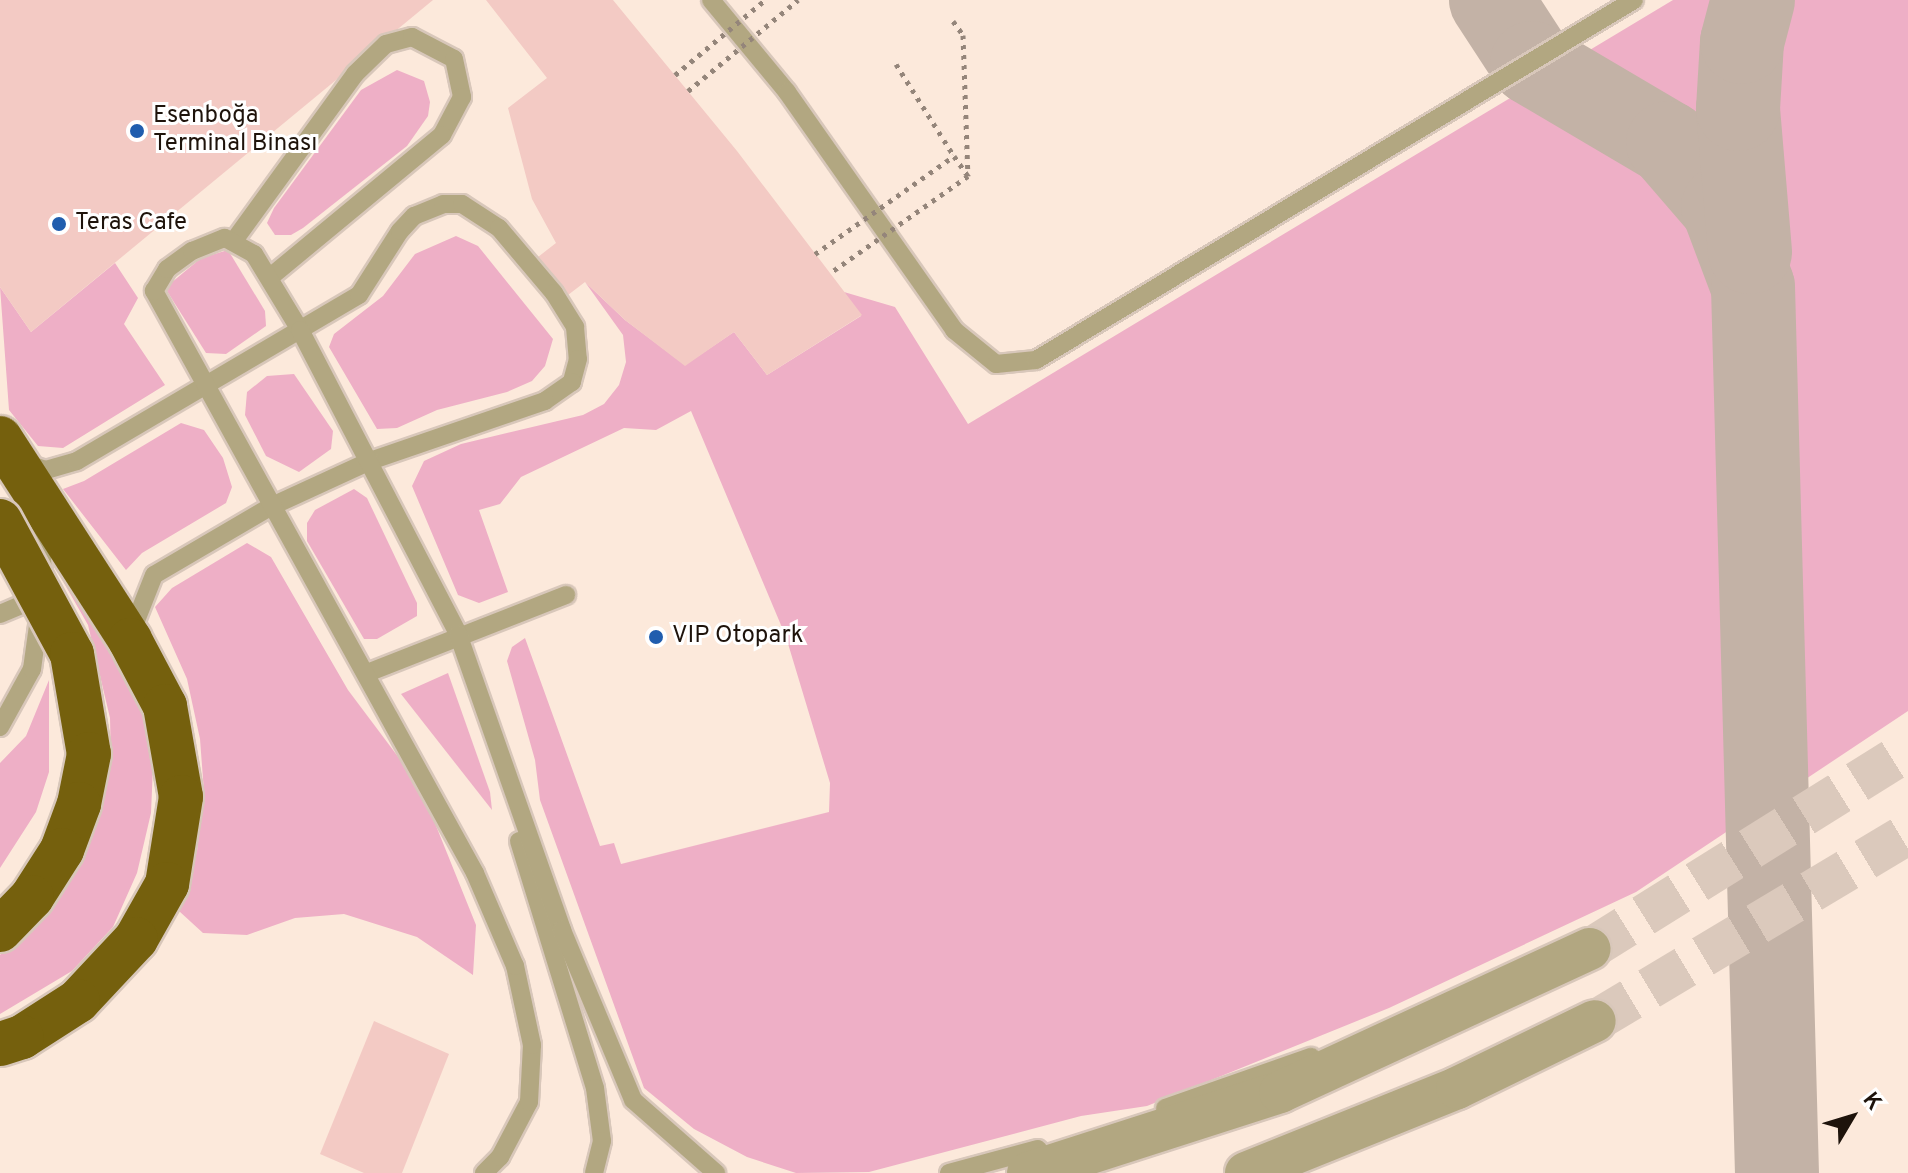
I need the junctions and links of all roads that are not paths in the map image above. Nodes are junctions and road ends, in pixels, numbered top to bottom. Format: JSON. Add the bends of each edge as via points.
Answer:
{"nodes":[{"id":1,"x":711,"y":0,"type":"edge"},
{"id":2,"x":1634,"y":0,"type":"edge"},
{"id":3,"x":233,"y":242,"type":"junction"},
{"id":4,"x":269,"y":278,"type":"junction"},
{"id":5,"x":300,"y":330,"type":"junction"},
{"id":6,"x":207,"y":383,"type":"junction"},
{"id":7,"x":5,"y":445,"type":"edge"},
{"id":8,"x":370,"y":461,"type":"junction"},
{"id":9,"x":39,"y":494,"type":"junction"},
{"id":10,"x":270,"y":507,"type":"junction"},
{"id":11,"x":0,"y":521,"type":"edge"},
{"id":12,"x":43,"y":572,"type":"junction"},
{"id":13,"x":566,"y":595,"type":"dead end"},
{"id":14,"x":0,"y":614,"type":"edge"},
{"id":15,"x":458,"y":634,"type":"junction"},
{"id":16,"x":130,"y":640,"type":"junction"},
{"id":17,"x":367,"y":673,"type":"junction"},
{"id":18,"x":0,"y":727,"type":"edge"},
{"id":19,"x":0,"y":930,"type":"edge"},
{"id":20,"x":1590,"y":949,"type":"tunnel mouth"},
{"id":21,"x":1502,"y":991,"type":"junction"},
{"id":22,"x":1595,"y":1021,"type":"tunnel mouth"},
{"id":23,"x":0,"y":1044,"type":"edge"},
{"id":24,"x":484,"y":1173,"type":"edge"},
{"id":25,"x":594,"y":1173,"type":"edge"},
{"id":26,"x":716,"y":1173,"type":"edge"},
{"id":27,"x":949,"y":1173,"type":"edge"},
{"id":28,"x":1028,"y":1173,"type":"edge"},
{"id":29,"x":1246,"y":1173,"type":"edge"}],
"edges":[{"from":1,"to":2,"type":"lane","via":[[787,92],[954,330],[996,364],[1036,360]]},
{"from":3,"to":4,"type":"lane","via":[[254,254]]},
{"from":3,"to":4,"type":"lane","via":[[355,74],[386,44],[412,37],[454,59],[462,97],[442,135]]},
{"from":3,"to":6,"type":"lane","via":[[225,238],[192,251],[167,269],[154,291]]},
{"from":4,"to":5,"type":"lane"},
{"from":5,"to":6,"type":"lane"},
{"from":5,"to":8,"type":"lane"},
{"from":5,"to":8,"type":"lane","via":[[359,295],[414,216],[462,204],[499,228],[575,327],[578,359],[572,382],[545,401]]},
{"from":6,"to":7,"type":"lane","via":[[77,461],[31,468]]},
{"from":6,"to":10,"type":"lane"},
{"from":7,"to":9,"type":"highway"},
{"from":8,"to":10,"type":"lane"},
{"from":8,"to":15,"type":"lane"},
{"from":9,"to":12,"type":"lane"},
{"from":9,"to":16,"type":"highway"},
{"from":10,"to":16,"type":"lane","via":[[154,575],[136,611]]},
{"from":10,"to":17,"type":"lane"},
{"from":11,"to":19,"type":"highway","bridge":true,"via":[[72,654],[89,754],[62,850],[32,897]]},
{"from":12,"to":14,"type":"lane","via":[[24,604]]},
{"from":12,"to":18,"type":"lane","via":[[32,669]]},
{"from":13,"to":15,"type":"lane"},
{"from":15,"to":17,"type":"lane"},
{"from":15,"to":25,"type":"lane","via":[[595,1088],[602,1141]]},
{"from":15,"to":26,"type":"lane","via":[[562,930],[633,1100]]},
{"from":16,"to":23,"type":"highway","via":[[165,706],[181,797],[167,884],[136,939],[78,1001],[22,1037]]},
{"from":17,"to":24,"type":"lane","via":[[475,873],[515,966],[532,1045],[529,1102],[500,1157]]},
{"from":20,"to":21,"type":"street"},
{"from":21,"to":27,"type":"lane","via":[[1141,1116]]},
{"from":21,"to":28,"type":"street","via":[[1280,1092]]},
{"from":22,"to":29,"type":"street","via":[[1457,1088]]}]}
